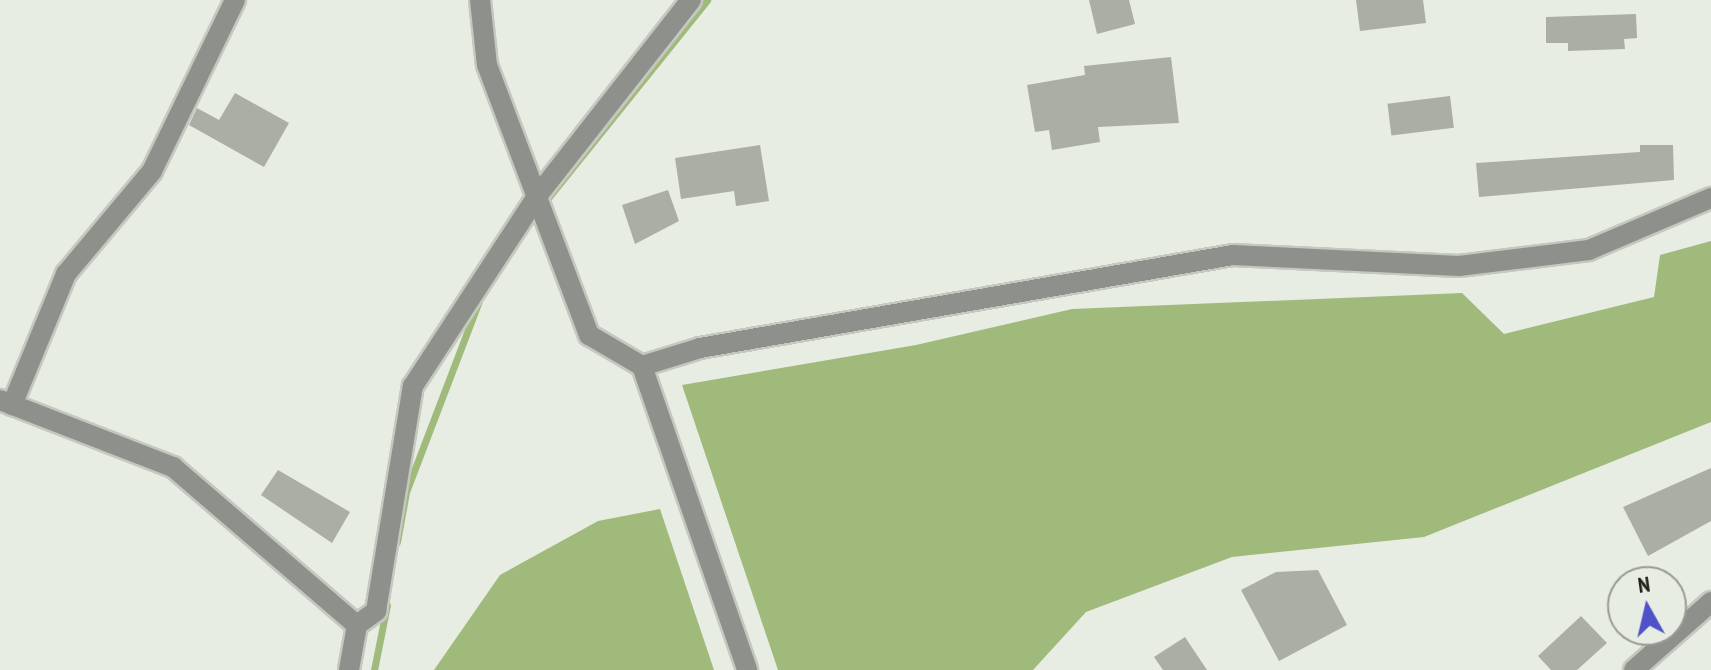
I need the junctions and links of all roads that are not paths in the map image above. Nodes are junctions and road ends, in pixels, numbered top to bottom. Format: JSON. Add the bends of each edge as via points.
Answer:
{"nodes":[{"id":1,"x":235,"y":0,"type":"edge"},
{"id":2,"x":480,"y":0,"type":"edge"},
{"id":3,"x":691,"y":0,"type":"edge"},
{"id":4,"x":538,"y":195,"type":"junction"},
{"id":5,"x":1711,"y":198,"type":"edge"},
{"id":6,"x":642,"y":366,"type":"junction"},
{"id":7,"x":6,"y":402,"type":"edge"},
{"id":8,"x":1711,"y":602,"type":"edge"},
{"id":9,"x":357,"y":625,"type":"junction"},
{"id":10,"x":349,"y":670,"type":"edge"},
{"id":11,"x":747,"y":670,"type":"edge"},
{"id":12,"x":1634,"y":670,"type":"edge"}],
"edges":[{"from":1,"to":7,"type":"street","via":[[152,171],[66,274]]},
{"from":2,"to":4,"type":"street","via":[[487,65]]},
{"from":3,"to":4,"type":"street"},
{"from":4,"to":6,"type":"street","via":[[589,335]]},
{"from":4,"to":9,"type":"street","via":[[413,386],[376,611]]},
{"from":5,"to":6,"type":"street","via":[[1589,250],[1459,266],[1233,255],[700,348]]},
{"from":6,"to":11,"type":"street"},
{"from":7,"to":9,"type":"street","via":[[173,467]]},
{"from":8,"to":12,"type":"street"},
{"from":9,"to":10,"type":"street"}]}
